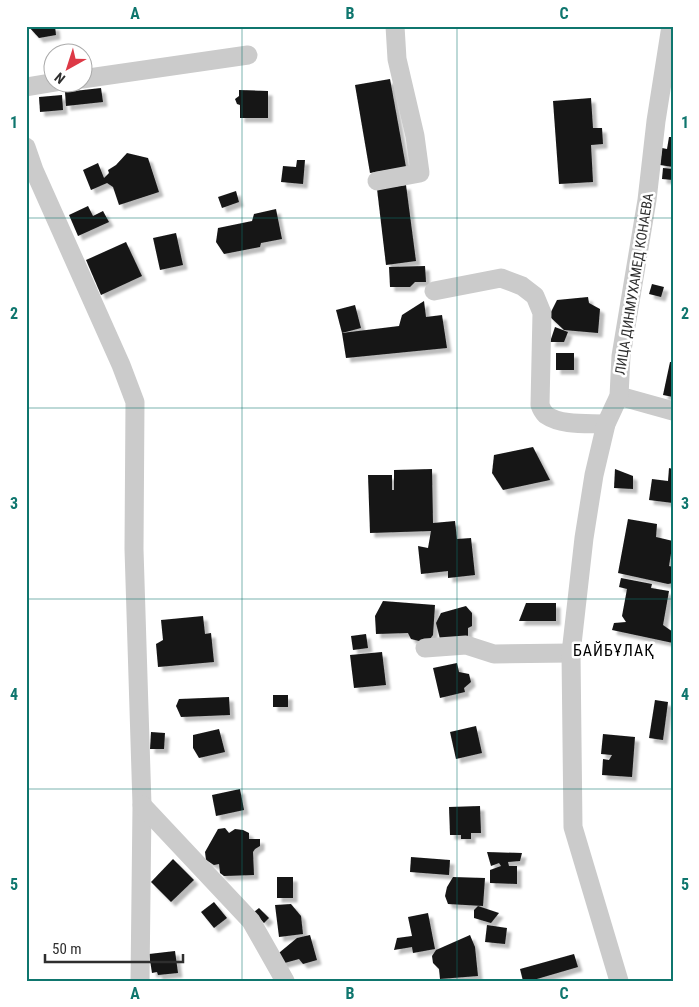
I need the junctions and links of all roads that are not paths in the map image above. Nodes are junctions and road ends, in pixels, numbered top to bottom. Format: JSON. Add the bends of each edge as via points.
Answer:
{"nodes":[{"id":1,"x":395,"y":26,"type":"edge"},
{"id":2,"x":671,"y":26,"type":"edge"},
{"id":3,"x":248,"y":55,"type":"dead end"},
{"id":4,"x":92,"y":78,"type":"edge"},
{"id":5,"x":42,"y":84,"type":"edge"},
{"id":6,"x":26,"y":87,"type":"edge"},
{"id":7,"x":26,"y":147,"type":"edge"},
{"id":8,"x":378,"y":181,"type":"dead end"},
{"id":9,"x":434,"y":291,"type":"dead end"},
{"id":10,"x":619,"y":396,"type":"junction"},
{"id":11,"x":673,"y":411,"type":"edge"},
{"id":12,"x":606,"y":424,"type":"junction"},
{"id":13,"x":425,"y":648,"type":"dead end"},
{"id":14,"x":571,"y":654,"type":"junction"},
{"id":15,"x":142,"y":805,"type":"junction"},
{"id":16,"x":140,"y":981,"type":"edge"},
{"id":17,"x":285,"y":981,"type":"edge"},
{"id":18,"x":619,"y":981,"type":"edge"}],
"edges":[{"from":1,"to":8,"type":"street","via":[[397,59],[420,173]]},
{"from":2,"to":10,"type":"street","name":"ЛИЦА ДИНМУХАМЕД КОНАЕВА","via":[[621,356]]},
{"from":3,"to":4,"type":"street"},
{"from":5,"to":6,"type":"street"},
{"from":7,"to":15,"type":"street","via":[[135,402],[134,549]]},
{"from":9,"to":12,"type":"street","via":[[501,278],[522,286],[535,296],[542,313],[540,404],[546,414],[560,420]]},
{"from":10,"to":11,"type":"street"},
{"from":10,"to":12,"type":"street","name":"ЛИЦА ДИНМУХАМЕД КОНАЕВА"},
{"from":12,"to":14,"type":"street","name":"ЛИЦА ДИНМУХАМЕД КОНАЕВА","via":[[584,538]]},
{"from":13,"to":14,"type":"street","via":[[466,645],[494,654]]},
{"from":14,"to":18,"type":"street","name":"ЛИЦА ДИНМУХАМЕД КОНАЕВА","via":[[573,827]]},
{"from":15,"to":16,"type":"street"},
{"from":15,"to":17,"type":"street","via":[[251,921]]}]}
